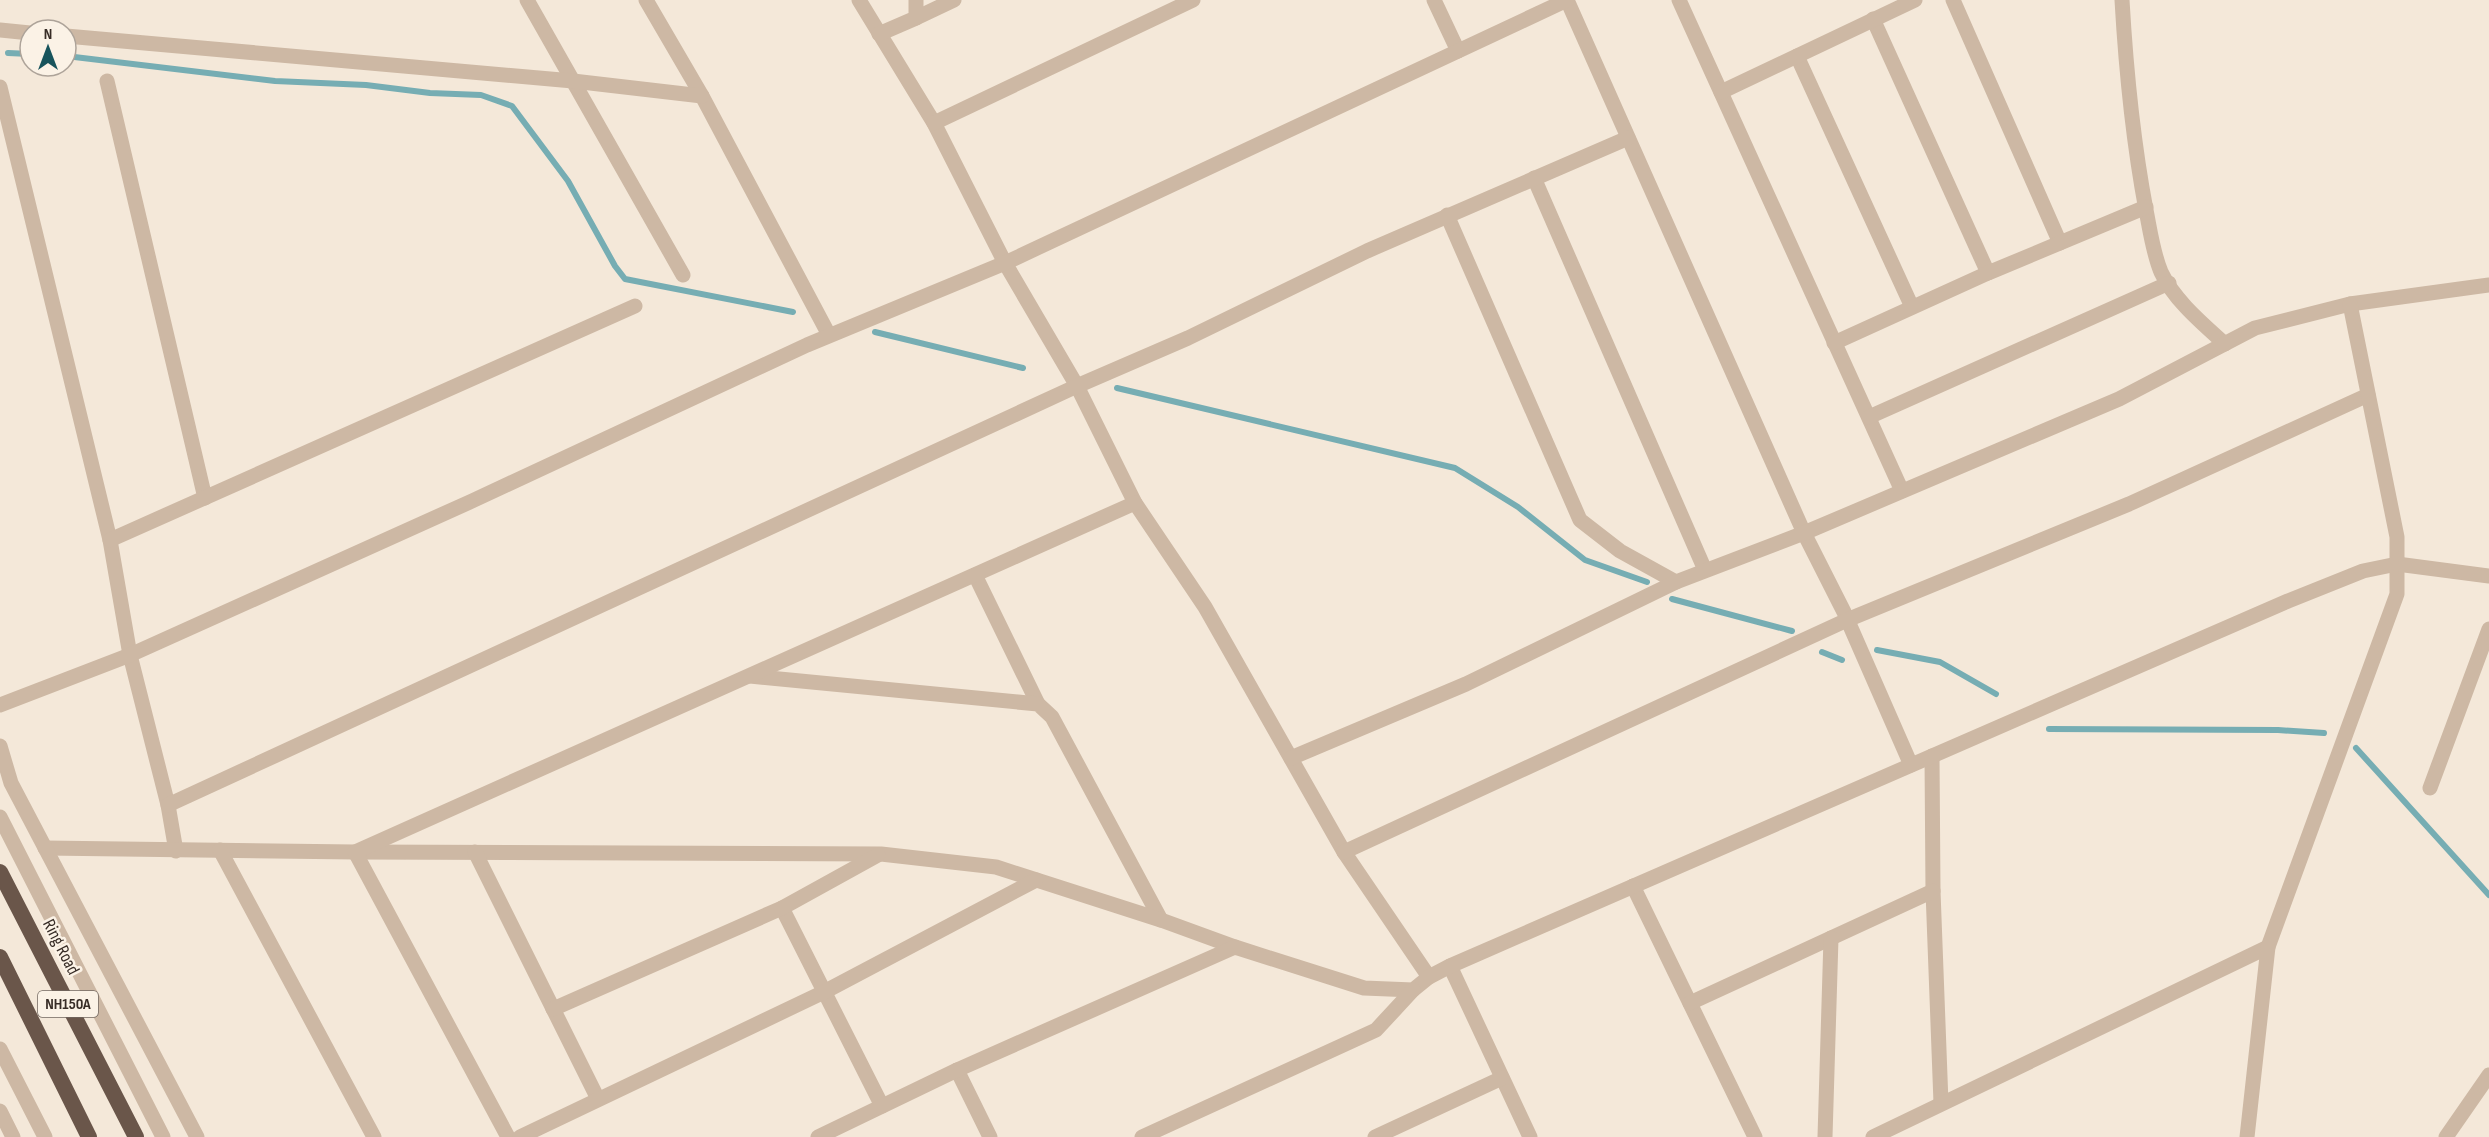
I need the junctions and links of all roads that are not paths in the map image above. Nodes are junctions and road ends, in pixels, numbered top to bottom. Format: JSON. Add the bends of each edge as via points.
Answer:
{"nodes":[{"id":1,"x":527,"y":0,"type":"edge"},
{"id":2,"x":646,"y":0,"type":"edge"},
{"id":3,"x":859,"y":0,"type":"edge"},
{"id":4,"x":916,"y":0,"type":"edge"},
{"id":5,"x":954,"y":0,"type":"edge"},
{"id":6,"x":1193,"y":0,"type":"edge"},
{"id":7,"x":1434,"y":0,"type":"edge"},
{"id":8,"x":1567,"y":0,"type":"edge"},
{"id":9,"x":1678,"y":0,"type":"edge"},
{"id":10,"x":1915,"y":0,"type":"edge"},
{"id":11,"x":1953,"y":0,"type":"edge"},
{"id":12,"x":2122,"y":0,"type":"edge"},
{"id":13,"x":916,"y":18,"type":"junction"},
{"id":14,"x":1873,"y":19,"type":"junction"},
{"id":15,"x":0,"y":30,"type":"edge"},
{"id":16,"x":18,"y":32,"type":"edge"},
{"id":17,"x":879,"y":34,"type":"junction"},
{"id":18,"x":78,"y":37,"type":"edge"},
{"id":19,"x":1458,"y":51,"type":"junction"},
{"id":20,"x":1797,"y":56,"type":"junction"},
{"id":21,"x":107,"y":81,"type":"dead end"},
{"id":22,"x":573,"y":81,"type":"junction"},
{"id":23,"x":0,"y":87,"type":"edge"},
{"id":24,"x":1721,"y":92,"type":"junction"},
{"id":25,"x":702,"y":96,"type":"junction"},
{"id":26,"x":934,"y":123,"type":"junction"},
{"id":27,"x":1628,"y":138,"type":"junction"},
{"id":28,"x":1534,"y":178,"type":"junction"},
{"id":29,"x":2146,"y":207,"type":"junction"},
{"id":30,"x":1447,"y":215,"type":"junction"},
{"id":31,"x":2060,"y":243,"type":"junction"},
{"id":32,"x":1005,"y":263,"type":"junction"},
{"id":33,"x":1988,"y":273,"type":"junction"},
{"id":34,"x":683,"y":275,"type":"dead end"},
{"id":35,"x":2169,"y":283,"type":"junction"},
{"id":36,"x":2489,"y":285,"type":"edge"},
{"id":37,"x":2350,"y":304,"type":"junction"},
{"id":38,"x":635,"y":306,"type":"dead end"},
{"id":39,"x":1912,"y":308,"type":"junction"},
{"id":40,"x":829,"y":335,"type":"junction"},
{"id":41,"x":1833,"y":343,"type":"junction"},
{"id":42,"x":2225,"y":344,"type":"junction"},
{"id":43,"x":1077,"y":386,"type":"junction"},
{"id":44,"x":2368,"y":395,"type":"junction"},
{"id":45,"x":1869,"y":417,"type":"junction"},
{"id":46,"x":1902,"y":491,"type":"junction"},
{"id":47,"x":205,"y":498,"type":"junction"},
{"id":48,"x":1135,"y":503,"type":"junction"},
{"id":49,"x":1804,"y":533,"type":"junction"},
{"id":50,"x":110,"y":540,"type":"junction"},
{"id":51,"x":2397,"y":564,"type":"junction"},
{"id":52,"x":1705,"y":570,"type":"junction"},
{"id":53,"x":975,"y":575,"type":"junction"},
{"id":54,"x":2489,"y":576,"type":"edge"},
{"id":55,"x":1676,"y":582,"type":"junction"},
{"id":56,"x":1847,"y":620,"type":"junction"},
{"id":57,"x":2489,"y":628,"type":"edge"},
{"id":58,"x":130,"y":655,"type":"junction"},
{"id":59,"x":747,"y":676,"type":"junction"},
{"id":60,"x":1038,"y":704,"type":"junction"},
{"id":61,"x":0,"y":705,"type":"edge"},
{"id":62,"x":0,"y":746,"type":"edge"},
{"id":63,"x":1932,"y":756,"type":"junction"},
{"id":64,"x":1291,"y":758,"type":"junction"},
{"id":65,"x":1911,"y":765,"type":"junction"},
{"id":66,"x":2430,"y":788,"type":"dead end"},
{"id":67,"x":168,"y":806,"type":"junction"},
{"id":68,"x":0,"y":818,"type":"edge"},
{"id":69,"x":45,"y":848,"type":"junction"},
{"id":70,"x":220,"y":850,"type":"junction"},
{"id":71,"x":176,"y":851,"type":"junction"},
{"id":72,"x":355,"y":852,"type":"junction"},
{"id":73,"x":475,"y":852,"type":"junction"},
{"id":74,"x":1344,"y":852,"type":"junction"},
{"id":75,"x":881,"y":854,"type":"junction"},
{"id":76,"x":0,"y":872,"type":"edge"},
{"id":77,"x":1036,"y":880,"type":"junction"},
{"id":78,"x":1633,"y":886,"type":"junction"},
{"id":79,"x":1933,"y":891,"type":"junction"},
{"id":80,"x":782,"y":908,"type":"junction"},
{"id":81,"x":1161,"y":920,"type":"junction"},
{"id":82,"x":1831,"y":938,"type":"junction"},
{"id":83,"x":2268,"y":946,"type":"junction"},
{"id":84,"x":1234,"y":947,"type":"junction"},
{"id":85,"x":0,"y":957,"type":"edge"},
{"id":86,"x":1450,"y":966,"type":"junction"},
{"id":87,"x":1429,"y":977,"type":"junction"},
{"id":88,"x":1413,"y":990,"type":"junction"},
{"id":89,"x":824,"y":992,"type":"junction"},
{"id":90,"x":1690,"y":1003,"type":"junction"},
{"id":91,"x":553,"y":1009,"type":"junction"},
{"id":92,"x":0,"y":1049,"type":"edge"},
{"id":93,"x":957,"y":1070,"type":"junction"},
{"id":94,"x":2489,"y":1075,"type":"edge"},
{"id":95,"x":1502,"y":1078,"type":"junction"},
{"id":96,"x":598,"y":1099,"type":"junction"},
{"id":97,"x":1941,"y":1103,"type":"junction"},
{"id":98,"x":882,"y":1106,"type":"junction"},
{"id":99,"x":0,"y":1111,"type":"edge"},
{"id":100,"x":13,"y":1137,"type":"edge"},
{"id":101,"x":45,"y":1137,"type":"edge"},
{"id":102,"x":88,"y":1137,"type":"edge"},
{"id":103,"x":136,"y":1137,"type":"edge"},
{"id":104,"x":163,"y":1137,"type":"edge"},
{"id":105,"x":197,"y":1137,"type":"edge"},
{"id":106,"x":374,"y":1137,"type":"edge"},
{"id":107,"x":508,"y":1137,"type":"edge"},
{"id":108,"x":520,"y":1137,"type":"edge"},
{"id":109,"x":818,"y":1137,"type":"edge"},
{"id":110,"x":990,"y":1137,"type":"edge"},
{"id":111,"x":1142,"y":1137,"type":"edge"},
{"id":112,"x":1375,"y":1137,"type":"edge"},
{"id":113,"x":1530,"y":1137,"type":"edge"},
{"id":114,"x":1755,"y":1137,"type":"edge"},
{"id":115,"x":1825,"y":1137,"type":"edge"},
{"id":116,"x":1873,"y":1137,"type":"edge"},
{"id":117,"x":2247,"y":1137,"type":"edge"},
{"id":118,"x":2446,"y":1137,"type":"edge"}],
"edges":[{"from":1,"to":22,"type":"street"},
{"from":2,"to":25,"type":"street"},
{"from":3,"to":17,"type":"street"},
{"from":4,"to":13,"type":"street"},
{"from":5,"to":13,"type":"street"},
{"from":6,"to":26,"type":"street"},
{"from":7,"to":19,"type":"street"},
{"from":8,"to":19,"type":"street"},
{"from":8,"to":27,"type":"street"},
{"from":9,"to":24,"type":"street"},
{"from":10,"to":14,"type":"street"},
{"from":11,"to":31,"type":"street"},
{"from":12,"to":29,"type":"street"},
{"from":13,"to":17,"type":"street"},
{"from":14,"to":20,"type":"street"},
{"from":14,"to":33,"type":"street"},
{"from":15,"to":16,"type":"street"},
{"from":17,"to":26,"type":"street"},
{"from":18,"to":22,"type":"street"},
{"from":19,"to":32,"type":"street"},
{"from":20,"to":24,"type":"street"},
{"from":20,"to":39,"type":"street"},
{"from":21,"to":47,"type":"street"},
{"from":22,"to":25,"type":"street"},
{"from":22,"to":34,"type":"street"},
{"from":23,"to":50,"type":"street"},
{"from":24,"to":41,"type":"street"},
{"from":25,"to":40,"type":"street"},
{"from":26,"to":32,"type":"street"},
{"from":27,"to":28,"type":"street"},
{"from":27,"to":49,"type":"street"},
{"from":28,"to":30,"type":"street"},
{"from":28,"to":52,"type":"street"},
{"from":29,"to":31,"type":"street"},
{"from":29,"to":35,"type":"street","via":[[2161,273]]},
{"from":30,"to":43,"type":"street"},
{"from":30,"to":55,"type":"street","via":[[1580,520],[1620,551]]},
{"from":31,"to":33,"type":"street"},
{"from":32,"to":40,"type":"street"},
{"from":32,"to":43,"type":"street"},
{"from":33,"to":39,"type":"street"},
{"from":35,"to":42,"type":"street"},
{"from":35,"to":45,"type":"street"},
{"from":36,"to":37,"type":"street"},
{"from":37,"to":42,"type":"street","via":[[2255,328]]},
{"from":37,"to":44,"type":"street"},
{"from":38,"to":47,"type":"street"},
{"from":39,"to":41,"type":"street"},
{"from":40,"to":58,"type":"street"},
{"from":41,"to":45,"type":"street"},
{"from":42,"to":46,"type":"street","via":[[2120,399]]},
{"from":43,"to":48,"type":"street"},
{"from":43,"to":67,"type":"street"},
{"from":44,"to":51,"type":"street","via":[[2397,537]]},
{"from":44,"to":56,"type":"street","via":[[2129,504]]},
{"from":45,"to":46,"type":"street"},
{"from":46,"to":49,"type":"street"},
{"from":47,"to":50,"type":"street"},
{"from":48,"to":53,"type":"street"},
{"from":48,"to":64,"type":"street","via":[[1205,607]]},
{"from":49,"to":52,"type":"street"},
{"from":49,"to":56,"type":"street"},
{"from":50,"to":58,"type":"street"},
{"from":51,"to":54,"type":"street"},
{"from":51,"to":63,"type":"street","via":[[2363,571],[2288,601]]},
{"from":51,"to":83,"type":"street","via":[[2397,594]]},
{"from":52,"to":55,"type":"street"},
{"from":53,"to":59,"type":"street"},
{"from":53,"to":60,"type":"street"},
{"from":55,"to":64,"type":"street","via":[[1466,684]]},
{"from":56,"to":65,"type":"street"},
{"from":56,"to":74,"type":"street"},
{"from":57,"to":66,"type":"street"},
{"from":58,"to":61,"type":"street"},
{"from":58,"to":67,"type":"street"},
{"from":59,"to":60,"type":"street"},
{"from":59,"to":72,"type":"street"},
{"from":60,"to":81,"type":"street","via":[[1052,717]]},
{"from":62,"to":69,"type":"street","via":[[11,783]]},
{"from":63,"to":65,"type":"street"},
{"from":63,"to":79,"type":"street"},
{"from":64,"to":74,"type":"street"},
{"from":65,"to":78,"type":"street"},
{"from":67,"to":71,"type":"street"},
{"from":68,"to":104,"type":"street"},
{"from":69,"to":71,"type":"street"},
{"from":69,"to":105,"type":"street"},
{"from":70,"to":71,"type":"street"},
{"from":70,"to":72,"type":"street"},
{"from":70,"to":106,"type":"street"},
{"from":72,"to":73,"type":"street"},
{"from":72,"to":107,"type":"street"},
{"from":73,"to":75,"type":"street"},
{"from":73,"to":91,"type":"street"},
{"from":74,"to":87,"type":"street"},
{"from":75,"to":77,"type":"street","via":[[996,867]]},
{"from":75,"to":80,"type":"street"},
{"from":76,"to":103,"type":"highway","name":"Ring Road","number":"NH150A"},
{"from":77,"to":81,"type":"street"},
{"from":77,"to":89,"type":"street"},
{"from":78,"to":86,"type":"street"},
{"from":78,"to":90,"type":"street"},
{"from":79,"to":82,"type":"street"},
{"from":79,"to":97,"type":"street"},
{"from":80,"to":89,"type":"street"},
{"from":80,"to":91,"type":"street"},
{"from":81,"to":84,"type":"street"},
{"from":82,"to":90,"type":"street"},
{"from":82,"to":115,"type":"street"},
{"from":83,"to":97,"type":"street"},
{"from":83,"to":117,"type":"street"},
{"from":84,"to":88,"type":"street","via":[[1364,988]]},
{"from":84,"to":93,"type":"street"},
{"from":85,"to":102,"type":"highway","number":"NH150A"},
{"from":86,"to":87,"type":"street"},
{"from":86,"to":95,"type":"street"},
{"from":87,"to":88,"type":"street"},
{"from":88,"to":111,"type":"street","via":[[1376,1030]]},
{"from":89,"to":96,"type":"street"},
{"from":89,"to":98,"type":"street"},
{"from":90,"to":114,"type":"street"},
{"from":91,"to":96,"type":"street"},
{"from":92,"to":101,"type":"street"},
{"from":93,"to":98,"type":"street"},
{"from":93,"to":110,"type":"street"},
{"from":94,"to":118,"type":"street"},
{"from":95,"to":112,"type":"street"},
{"from":95,"to":113,"type":"street"},
{"from":96,"to":108,"type":"street"},
{"from":97,"to":116,"type":"street"},
{"from":98,"to":109,"type":"street"},
{"from":99,"to":100,"type":"street"}]}
